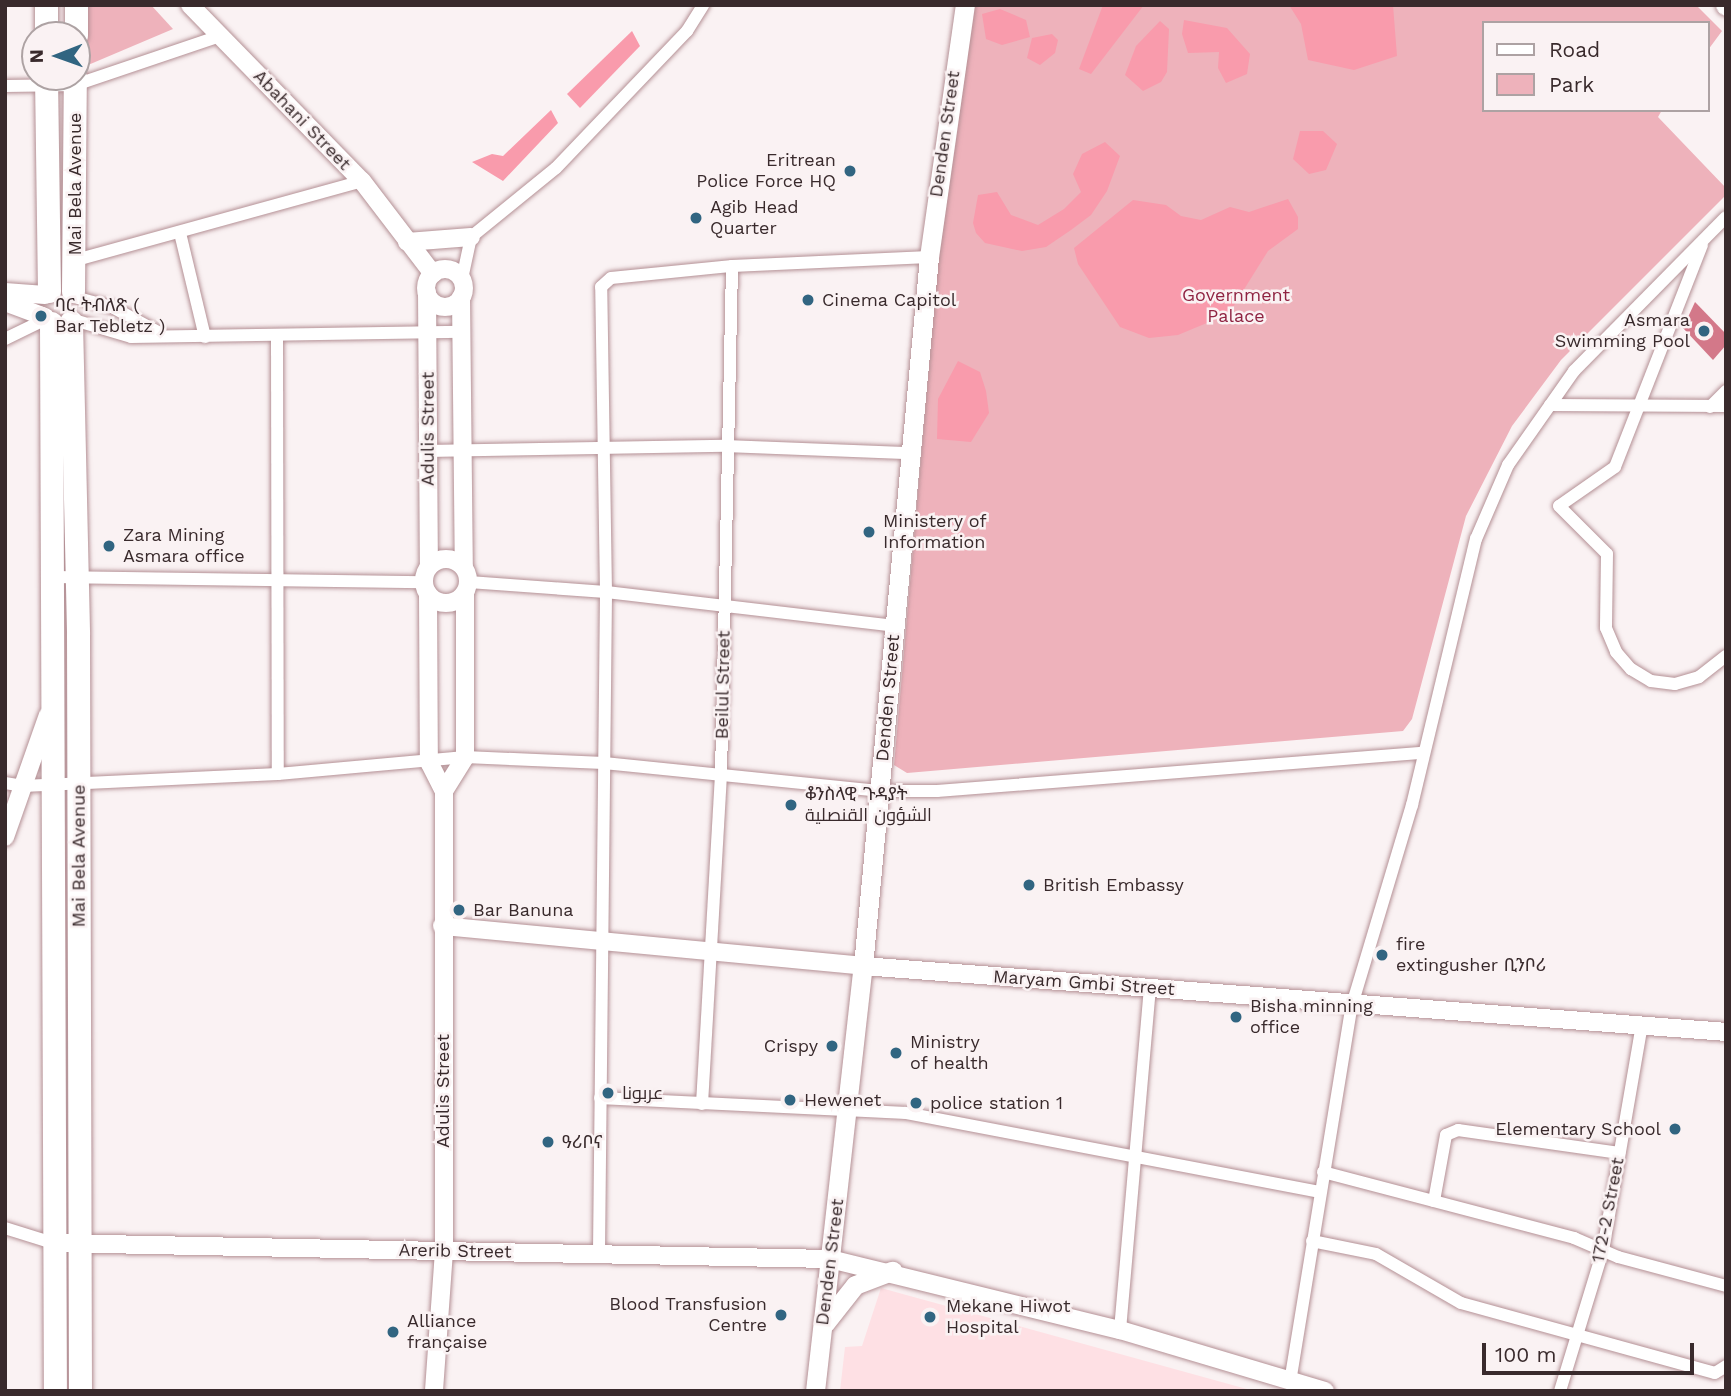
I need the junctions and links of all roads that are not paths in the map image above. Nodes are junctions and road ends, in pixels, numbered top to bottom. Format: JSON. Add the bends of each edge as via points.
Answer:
{"nodes":[{"id":1,"x":704,"y":5,"type":"edge"},
{"id":2,"x":965,"y":5,"type":"edge"},
{"id":3,"x":193,"y":6,"type":"edge"},
{"id":4,"x":220,"y":36,"type":"junction"},
{"id":5,"x":91,"y":76,"type":"edge"},
{"id":6,"x":47,"y":91,"type":"edge"},
{"id":7,"x":75,"y":91,"type":"edge"},
{"id":8,"x":362,"y":181,"type":"junction"},
{"id":9,"x":1726,"y":217,"type":"edge"},
{"id":10,"x":180,"y":233,"type":"junction"},
{"id":11,"x":471,"y":237,"type":"junction"},
{"id":12,"x":1703,"y":241,"type":"junction"},
{"id":13,"x":407,"y":242,"type":"junction"},
{"id":14,"x":929,"y":257,"type":"junction"},
{"id":15,"x":76,"y":260,"type":"junction"},
{"id":16,"x":732,"y":266,"type":"junction"},
{"id":17,"x":433,"y":274,"type":"junction"},
{"id":18,"x":462,"y":288,"type":"junction"},
{"id":19,"x":5,"y":292,"type":"edge"},
{"id":20,"x":427,"y":292,"type":"junction"},
{"id":21,"x":5,"y":302,"type":"edge"},
{"id":22,"x":59,"y":309,"type":"junction"},
{"id":23,"x":462,"y":332,"type":"junction"},
{"id":24,"x":160,"y":333,"type":"junction"},
{"id":25,"x":427,"y":333,"type":"junction"},
{"id":26,"x":205,"y":337,"type":"junction"},
{"id":27,"x":277,"y":337,"type":"junction"},
{"id":28,"x":5,"y":339,"type":"edge"},
{"id":29,"x":1726,"y":391,"type":"edge"},
{"id":30,"x":1550,"y":405,"type":"junction"},
{"id":31,"x":1643,"y":405,"type":"junction"},
{"id":32,"x":1726,"y":406,"type":"edge"},
{"id":33,"x":1710,"y":407,"type":"junction"},
{"id":34,"x":725,"y":446,"type":"junction"},
{"id":35,"x":465,"y":449,"type":"junction"},
{"id":36,"x":607,"y":449,"type":"junction"},
{"id":37,"x":428,"y":451,"type":"junction"},
{"id":38,"x":911,"y":453,"type":"junction"},
{"id":39,"x":53,"y":577,"type":"junction"},
{"id":40,"x":78,"y":578,"type":"junction"},
{"id":41,"x":278,"y":579,"type":"junction"},
{"id":42,"x":427,"y":581,"type":"junction"},
{"id":43,"x":466,"y":581,"type":"junction"},
{"id":44,"x":606,"y":592,"type":"junction"},
{"id":45,"x":724,"y":606,"type":"junction"},
{"id":46,"x":895,"y":626,"type":"junction"},
{"id":47,"x":53,"y":634,"type":"junction"},
{"id":48,"x":78,"y":634,"type":"junction"},
{"id":49,"x":1726,"y":656,"type":"edge"},
{"id":50,"x":53,"y":702,"type":"junction"},
{"id":51,"x":1423,"y":753,"type":"junction"},
{"id":52,"x":465,"y":757,"type":"junction"},
{"id":53,"x":429,"y":762,"type":"junction"},
{"id":54,"x":604,"y":763,"type":"junction"},
{"id":55,"x":278,"y":774,"type":"junction"},
{"id":56,"x":721,"y":775,"type":"junction"},
{"id":57,"x":79,"y":783,"type":"junction"},
{"id":58,"x":14,"y":784,"type":"edge"},
{"id":59,"x":53,"y":784,"type":"junction"},
{"id":60,"x":444,"y":791,"type":"junction"},
{"id":61,"x":879,"y":791,"type":"junction"},
{"id":62,"x":5,"y":837,"type":"edge"},
{"id":63,"x":53,"y":916,"type":"junction"},
{"id":64,"x":79,"y":916,"type":"junction"},
{"id":65,"x":442,"y":926,"type":"junction"},
{"id":66,"x":601,"y":939,"type":"junction"},
{"id":67,"x":709,"y":951,"type":"junction"},
{"id":68,"x":863,"y":966,"type":"junction"},
{"id":69,"x":1150,"y":987,"type":"junction"},
{"id":70,"x":1352,"y":1005,"type":"junction"},
{"id":71,"x":1642,"y":1025,"type":"junction"},
{"id":72,"x":1726,"y":1032,"type":"edge"},
{"id":73,"x":80,"y":1058,"type":"junction"},
{"id":74,"x":52,"y":1059,"type":"junction"},
{"id":75,"x":600,"y":1098,"type":"junction"},
{"id":76,"x":702,"y":1104,"type":"junction"},
{"id":77,"x":848,"y":1109,"type":"junction"},
{"id":78,"x":1619,"y":1153,"type":"junction"},
{"id":79,"x":1134,"y":1156,"type":"junction"},
{"id":80,"x":1323,"y":1172,"type":"junction"},
{"id":81,"x":55,"y":1191,"type":"junction"},
{"id":82,"x":80,"y":1192,"type":"junction"},
{"id":83,"x":1320,"y":1192,"type":"junction"},
{"id":84,"x":1434,"y":1201,"type":"junction"},
{"id":85,"x":5,"y":1228,"type":"edge"},
{"id":86,"x":1312,"y":1241,"type":"junction"},
{"id":87,"x":53,"y":1244,"type":"junction"},
{"id":88,"x":80,"y":1245,"type":"junction"},
{"id":89,"x":1603,"y":1250,"type":"junction"},
{"id":90,"x":444,"y":1251,"type":"junction"},
{"id":91,"x":598,"y":1252,"type":"junction"},
{"id":92,"x":830,"y":1259,"type":"junction"},
{"id":93,"x":891,"y":1271,"type":"junction"},
{"id":94,"x":1726,"y":1286,"type":"edge"},
{"id":95,"x":822,"y":1326,"type":"junction"},
{"id":96,"x":1120,"y":1330,"type":"junction"},
{"id":97,"x":1577,"y":1337,"type":"junction"},
{"id":98,"x":1726,"y":1366,"type":"edge"},
{"id":99,"x":1290,"y":1382,"type":"junction"},
{"id":100,"x":55,"y":1391,"type":"edge"},
{"id":101,"x":80,"y":1391,"type":"edge"},
{"id":102,"x":434,"y":1391,"type":"edge"},
{"id":103,"x":815,"y":1391,"type":"edge"},
{"id":104,"x":1325,"y":1391,"type":"edge"},
{"id":105,"x":1560,"y":1391,"type":"edge"}],
"edges":[{"from":1,"to":11,"type":"street","via":[[687,31],[556,169]]},
{"from":2,"to":14,"type":"main road","name":"Denden Street"},
{"from":3,"to":4,"type":"street","name":"Abahani Street"},
{"from":4,"to":5,"type":"street"},
{"from":4,"to":8,"type":"street","name":"Abahani Street"},
{"from":6,"to":22,"type":"highway","name":"Mai Bela Avenue"},
{"from":7,"to":15,"type":"highway","name":"Mai Bela Avenue"},
{"from":8,"to":10,"type":"street"},
{"from":8,"to":13,"type":"street","name":"Abahani Street"},
{"from":9,"to":12,"type":"street"},
{"from":10,"to":15,"type":"street"},
{"from":10,"to":26,"type":"street"},
{"from":11,"to":13,"type":"street"},
{"from":11,"to":18,"type":"street"},
{"from":12,"to":30,"type":"street","via":[[1598,345]]},
{"from":12,"to":31,"type":"street"},
{"from":13,"to":17,"type":"street","name":"Abahani Street"},
{"from":14,"to":16,"type":"street"},
{"from":14,"to":38,"type":"main road","name":"Denden Street"},
{"from":15,"to":22,"type":"highway","name":"Mai Bela Avenue"},
{"from":16,"to":34,"type":"street","name":"Beilul Street"},
{"from":16,"to":36,"type":"street","via":[[604,281]]},
{"from":17,"to":18,"type":"street","via":[[449,269]]},
{"from":17,"to":20,"type":"street"},
{"from":18,"to":20,"type":"street","via":[[446,307],[433,303]]},
{"from":18,"to":23,"type":"street","name":"Adulis Street"},
{"from":19,"to":22,"type":"street"},
{"from":20,"to":25,"type":"street","name":"Adulis Street"},
{"from":21,"to":22,"type":"street"},
{"from":22,"to":24,"type":"street","via":[[131,337]]},
{"from":22,"to":24,"type":"street","via":[[112,307]]},
{"from":22,"to":28,"type":"street"},
{"from":22,"to":39,"type":"highway","name":"Mai Bela Avenue"},
{"from":22,"to":40,"type":"highway","name":"Mai Bela Avenue"},
{"from":23,"to":25,"type":"street"},
{"from":23,"to":35,"type":"street","name":"Adulis Street"},
{"from":24,"to":26,"type":"street"},
{"from":25,"to":27,"type":"street"},
{"from":25,"to":37,"type":"street","name":"Adulis Street"},
{"from":26,"to":27,"type":"street"},
{"from":27,"to":41,"type":"street"},
{"from":29,"to":33,"type":"street"},
{"from":30,"to":31,"type":"street"},
{"from":30,"to":51,"type":"street","via":[[1508,466],[1476,539]]},
{"from":31,"to":33,"type":"street"},
{"from":31,"to":49,"type":"street","via":[[1615,467],[1592,487],[1563,500],[1560,510],[1607,554],[1606,628],[1616,652],[1631,669],[1651,681],[1675,684],[1699,677]]},
{"from":32,"to":33,"type":"street"},
{"from":34,"to":36,"type":"street"},
{"from":34,"to":38,"type":"street"},
{"from":34,"to":45,"type":"street","name":"Beilul Street"},
{"from":35,"to":36,"type":"street"},
{"from":35,"to":37,"type":"street"},
{"from":35,"to":43,"type":"street","name":"Adulis Street"},
{"from":36,"to":44,"type":"street"},
{"from":37,"to":42,"type":"street","name":"Adulis Street"},
{"from":38,"to":46,"type":"main road","name":"Denden Street"},
{"from":39,"to":40,"type":"street"},
{"from":39,"to":47,"type":"highway","name":"Mai Bela Avenue"},
{"from":40,"to":41,"type":"street"},
{"from":40,"to":48,"type":"highway","name":"Mai Bela Avenue"},
{"from":41,"to":42,"type":"street"},
{"from":41,"to":55,"type":"street"},
{"from":42,"to":43,"type":"street","via":[[447,559]]},
{"from":42,"to":43,"type":"street","via":[[447,604]]},
{"from":42,"to":53,"type":"street","name":"Adulis Street"},
{"from":43,"to":44,"type":"street"},
{"from":43,"to":52,"type":"street","name":"Adulis Street"},
{"from":44,"to":45,"type":"street"},
{"from":44,"to":54,"type":"street"},
{"from":45,"to":46,"type":"street"},
{"from":45,"to":56,"type":"street","name":"Beilul Street"},
{"from":46,"to":61,"type":"main road","name":"Denden Street"},
{"from":47,"to":48,"type":"highway"},
{"from":47,"to":50,"type":"highway","name":"Mai Bela Avenue"},
{"from":48,"to":57,"type":"highway","name":"Mai Bela Avenue"},
{"from":50,"to":58,"type":"street"},
{"from":50,"to":59,"type":"highway","name":"Mai Bela Avenue"},
{"from":51,"to":61,"type":"street","via":[[1256,769]]},
{"from":51,"to":70,"type":"street"},
{"from":52,"to":53,"type":"street"},
{"from":52,"to":54,"type":"street"},
{"from":52,"to":60,"type":"street"},
{"from":53,"to":55,"type":"street"},
{"from":53,"to":60,"type":"street","name":"Adulis Street"},
{"from":54,"to":56,"type":"street"},
{"from":54,"to":66,"type":"street"},
{"from":55,"to":57,"type":"street"},
{"from":56,"to":61,"type":"street"},
{"from":56,"to":67,"type":"street","name":"Beilul Street"},
{"from":57,"to":59,"type":"street"},
{"from":57,"to":64,"type":"highway","name":"Mai Bela Avenue"},
{"from":58,"to":59,"type":"street"},
{"from":58,"to":62,"type":"street"},
{"from":59,"to":63,"type":"highway","name":"Mai Bela Avenue"},
{"from":60,"to":65,"type":"street","name":"Adulis Street"},
{"from":61,"to":68,"type":"main road","name":"Denden Street"},
{"from":63,"to":64,"type":"highway"},
{"from":63,"to":74,"type":"highway","name":"Mai Bela Avenue"},
{"from":64,"to":73,"type":"highway","name":"Mai Bela Avenue"},
{"from":65,"to":66,"type":"street","name":"Maryam Gmbi Street"},
{"from":65,"to":90,"type":"street","name":"Adulis Street"},
{"from":66,"to":67,"type":"street","name":"Maryam Gmbi Street"},
{"from":66,"to":75,"type":"street"},
{"from":67,"to":68,"type":"street","name":"Maryam Gmbi Street"},
{"from":67,"to":76,"type":"street","name":"Beilul Street"},
{"from":68,"to":69,"type":"street","name":"Maryam Gmbi Street"},
{"from":68,"to":77,"type":"main road","name":"Denden Street"},
{"from":69,"to":70,"type":"street","name":"Maryam Gmbi Street"},
{"from":69,"to":79,"type":"street"},
{"from":70,"to":71,"type":"street","name":"Maryam Gmbi Street"},
{"from":70,"to":80,"type":"street"},
{"from":71,"to":72,"type":"street","name":"Maryam Gmbi Street"},
{"from":71,"to":78,"type":"street","name":"172-2 Street"},
{"from":73,"to":74,"type":"highway"},
{"from":73,"to":82,"type":"highway","name":"Mai Bela Avenue"},
{"from":74,"to":81,"type":"highway","name":"Mai Bela Avenue"},
{"from":75,"to":76,"type":"street"},
{"from":75,"to":91,"type":"street"},
{"from":76,"to":77,"type":"street"},
{"from":77,"to":79,"type":"street","via":[[906,1113]]},
{"from":77,"to":92,"type":"main road","name":"Denden Street"},
{"from":78,"to":84,"type":"street","via":[[1458,1130],[1446,1135]]},
{"from":78,"to":89,"type":"street","name":"172-2 Street"},
{"from":79,"to":83,"type":"street"},
{"from":79,"to":96,"type":"street"},
{"from":80,"to":83,"type":"street"},
{"from":80,"to":84,"type":"street"},
{"from":81,"to":82,"type":"highway"},
{"from":81,"to":87,"type":"highway","name":"Mai Bela Avenue"},
{"from":82,"to":88,"type":"highway","name":"Mai Bela Avenue"},
{"from":83,"to":86,"type":"street"},
{"from":84,"to":89,"type":"street"},
{"from":85,"to":87,"type":"street"},
{"from":86,"to":97,"type":"street","via":[[1376,1254],[1461,1303]]},
{"from":86,"to":99,"type":"street"},
{"from":87,"to":88,"type":"street","name":"Arerib Street"},
{"from":87,"to":100,"type":"highway","name":"Mai Bela Avenue"},
{"from":88,"to":90,"type":"street","name":"Arerib Street"},
{"from":88,"to":101,"type":"highway","name":"Mai Bela Avenue"},
{"from":89,"to":94,"type":"street"},
{"from":89,"to":97,"type":"street","name":"172-2 Street"},
{"from":90,"to":91,"type":"street","name":"Arerib Street"},
{"from":90,"to":102,"type":"street","name":"Adulis Street"},
{"from":91,"to":92,"type":"street","name":"Arerib Street"},
{"from":92,"to":93,"type":"street","name":"Arerib Street"},
{"from":92,"to":95,"type":"main road","name":"Denden Street"},
{"from":93,"to":95,"type":"main road","via":[[855,1285]]},
{"from":93,"to":96,"type":"street","name":"Arerib Street"},
{"from":95,"to":103,"type":"main road","name":"Denden Street"},
{"from":96,"to":99,"type":"street","name":"Arerib Street"},
{"from":97,"to":98,"type":"street","via":[[1715,1373]]},
{"from":97,"to":105,"type":"street","name":"172-2 Street"},
{"from":99,"to":104,"type":"street","name":"Arerib Street"}]}
